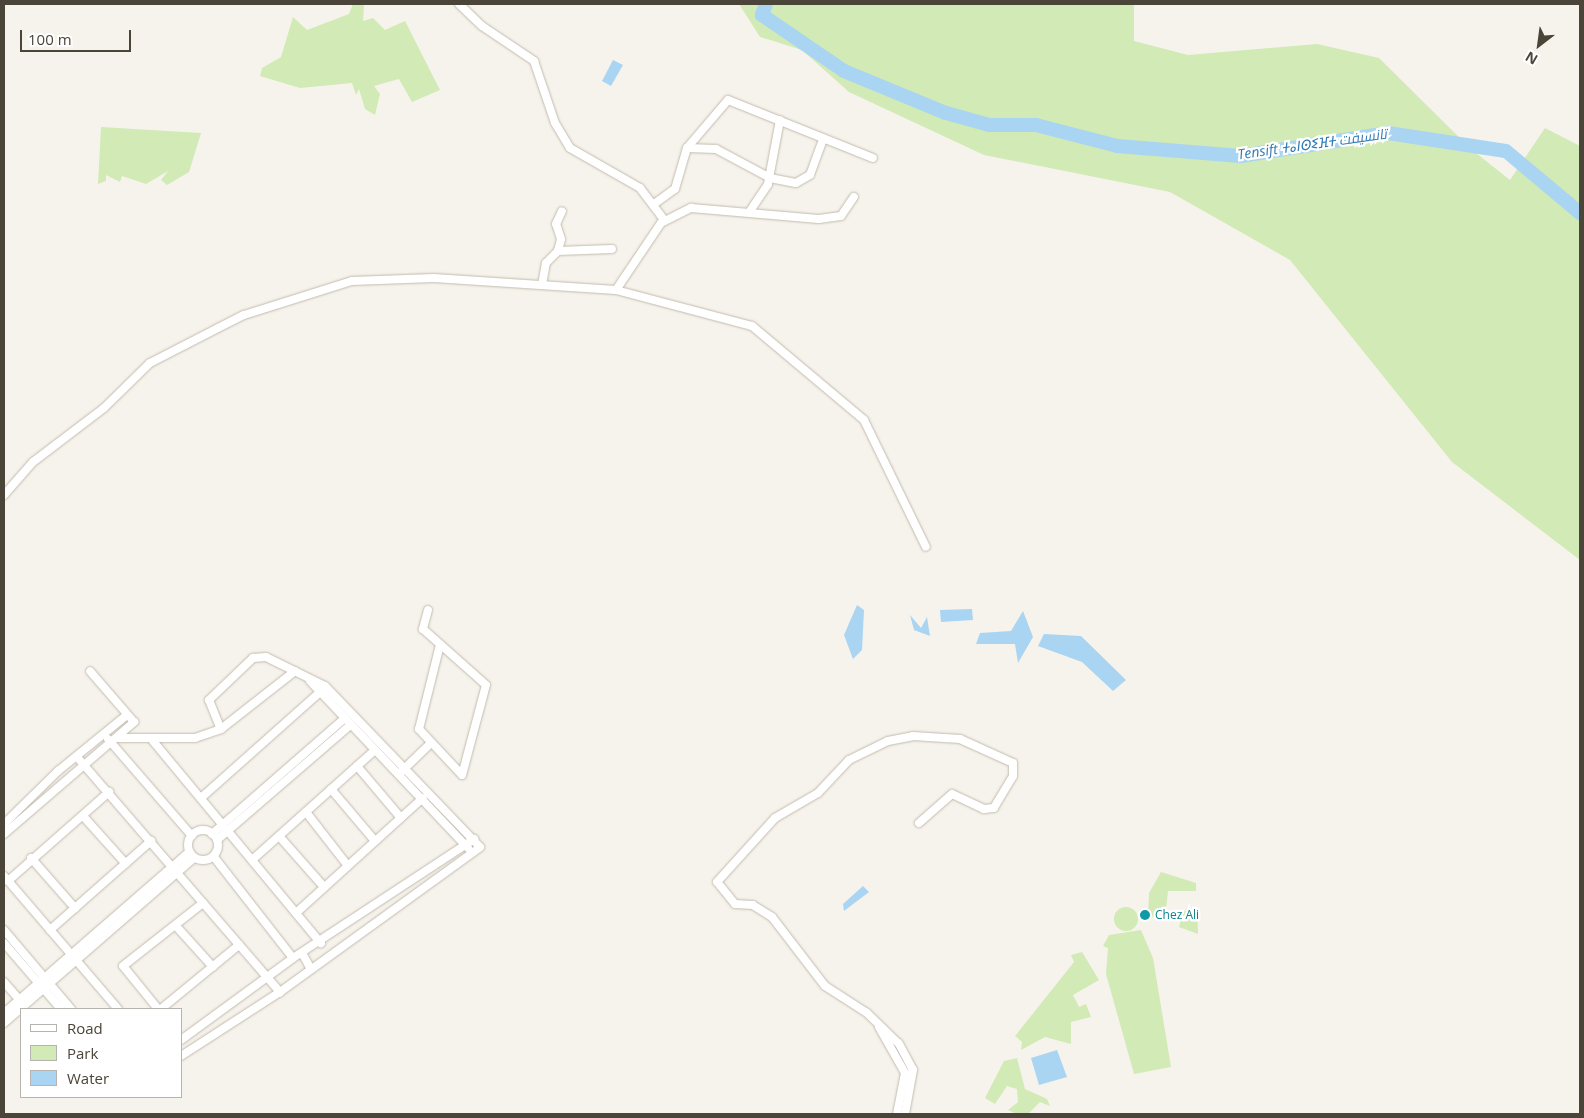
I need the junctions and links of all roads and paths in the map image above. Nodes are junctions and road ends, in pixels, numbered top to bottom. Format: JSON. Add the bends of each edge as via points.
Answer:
{"nodes":[{"id":1,"x":459,"y":4,"type":"edge"},
{"id":2,"x":468,"y":6,"type":"edge"},
{"id":3,"x":780,"y":120,"type":"junction"},
{"id":4,"x":823,"y":139,"type":"junction"},
{"id":5,"x":687,"y":148,"type":"junction"},
{"id":6,"x":873,"y":158,"type":"dead end"},
{"id":7,"x":770,"y":178,"type":"junction"},
{"id":8,"x":854,"y":197,"type":"dead end"},
{"id":9,"x":654,"y":204,"type":"junction"},
{"id":10,"x":562,"y":211,"type":"dead end"},
{"id":11,"x":750,"y":211,"type":"junction"},
{"id":12,"x":665,"y":221,"type":"junction"},
{"id":13,"x":612,"y":249,"type":"dead end"},
{"id":14,"x":558,"y":250,"type":"junction"},
{"id":15,"x":542,"y":285,"type":"junction"},
{"id":16,"x":616,"y":290,"type":"junction"},
{"id":17,"x":4,"y":495,"type":"edge"},
{"id":18,"x":926,"y":548,"type":"dead end"},
{"id":19,"x":428,"y":610,"type":"dead end"},
{"id":20,"x":440,"y":645,"type":"junction"},
{"id":21,"x":90,"y":671,"type":"dead end"},
{"id":22,"x":295,"y":671,"type":"junction"},
{"id":23,"x":310,"y":681,"type":"junction"},
{"id":24,"x":319,"y":693,"type":"junction"},
{"id":25,"x":127,"y":714,"type":"junction"},
{"id":26,"x":347,"y":722,"type":"junction"},
{"id":27,"x":221,"y":729,"type":"junction"},
{"id":28,"x":104,"y":735,"type":"junction"},
{"id":29,"x":114,"y":740,"type":"junction"},
{"id":30,"x":153,"y":741,"type":"junction"},
{"id":31,"x":431,"y":742,"type":"junction"},
{"id":32,"x":375,"y":750,"type":"junction"},
{"id":33,"x":77,"y":757,"type":"junction"},
{"id":34,"x":83,"y":764,"type":"junction"},
{"id":35,"x":357,"y":766,"type":"junction"},
{"id":36,"x":405,"y":769,"type":"junction"},
{"id":37,"x":398,"y":772,"type":"junction"},
{"id":38,"x":331,"y":789,"type":"junction"},
{"id":39,"x":109,"y":792,"type":"junction"},
{"id":40,"x":201,"y":798,"type":"junction"},
{"id":41,"x":423,"y":798,"type":"junction"},
{"id":42,"x":306,"y":812,"type":"junction"},
{"id":43,"x":83,"y":816,"type":"junction"},
{"id":44,"x":401,"y":818,"type":"junction"},
{"id":45,"x":919,"y":823,"type":"dead end"},
{"id":46,"x":4,"y":824,"type":"edge"},
{"id":47,"x":225,"y":828,"type":"junction"},
{"id":48,"x":4,"y":834,"type":"edge"},
{"id":49,"x":192,"y":836,"type":"junction"},
{"id":50,"x":279,"y":836,"type":"junction"},
{"id":51,"x":215,"y":837,"type":"junction"},
{"id":52,"x":474,"y":839,"type":"junction"},
{"id":53,"x":151,"y":841,"type":"junction"},
{"id":54,"x":376,"y":841,"type":"junction"},
{"id":55,"x":465,"y":845,"type":"junction"},
{"id":56,"x":472,"y":853,"type":"junction"},
{"id":57,"x":192,"y":855,"type":"junction"},
{"id":58,"x":214,"y":857,"type":"junction"},
{"id":59,"x":31,"y":858,"type":"junction"},
{"id":60,"x":252,"y":860,"type":"junction"},
{"id":61,"x":126,"y":864,"type":"junction"},
{"id":62,"x":348,"y":866,"type":"junction"},
{"id":63,"x":176,"y":871,"type":"junction"},
{"id":64,"x":6,"y":879,"type":"edge"},
{"id":65,"x":412,"y":881,"type":"junction"},
{"id":66,"x":324,"y":887,"type":"junction"},
{"id":67,"x":419,"y":891,"type":"junction"},
{"id":68,"x":385,"y":899,"type":"junction"},
{"id":69,"x":203,"y":903,"type":"junction"},
{"id":70,"x":75,"y":908,"type":"junction"},
{"id":71,"x":393,"y":910,"type":"junction"},
{"id":72,"x":296,"y":913,"type":"junction"},
{"id":73,"x":358,"y":918,"type":"junction"},
{"id":74,"x":176,"y":926,"type":"junction"},
{"id":75,"x":4,"y":930,"type":"edge"},
{"id":76,"x":50,"y":930,"type":"junction"},
{"id":77,"x":365,"y":930,"type":"junction"},
{"id":78,"x":329,"y":938,"type":"junction"},
{"id":79,"x":4,"y":943,"type":"edge"},
{"id":80,"x":321,"y":943,"type":"junction"},
{"id":81,"x":239,"y":945,"type":"junction"},
{"id":82,"x":338,"y":950,"type":"junction"},
{"id":83,"x":302,"y":953,"type":"junction"},
{"id":84,"x":75,"y":958,"type":"junction"},
{"id":85,"x":293,"y":958,"type":"junction"},
{"id":86,"x":213,"y":967,"type":"junction"},
{"id":87,"x":311,"y":969,"type":"junction"},
{"id":88,"x":267,"y":977,"type":"junction"},
{"id":89,"x":4,"y":982,"type":"edge"},
{"id":90,"x":44,"y":983,"type":"junction"},
{"id":91,"x":280,"y":992,"type":"junction"},
{"id":92,"x":240,"y":996,"type":"junction"},
{"id":93,"x":19,"y":999,"type":"junction"},
{"id":94,"x":60,"y":1008,"type":"edge"},
{"id":95,"x":69,"y":1008,"type":"edge"},
{"id":96,"x":117,"y":1008,"type":"edge"},
{"id":97,"x":159,"y":1008,"type":"edge"},
{"id":98,"x":161,"y":1008,"type":"edge"},
{"id":99,"x":251,"y":1010,"type":"junction"},
{"id":100,"x":4,"y":1013,"type":"edge"},
{"id":101,"x":213,"y":1016,"type":"junction"},
{"id":102,"x":4,"y":1024,"type":"edge"},
{"id":103,"x":223,"y":1028,"type":"junction"},
{"id":104,"x":185,"y":1038,"type":"edge"},
{"id":105,"x":196,"y":1046,"type":"junction"},
{"id":106,"x":896,"y":1046,"type":"junction"},
{"id":107,"x":182,"y":1055,"type":"edge"},
{"id":108,"x":897,"y":1114,"type":"edge"},
{"id":109,"x":904,"y":1114,"type":"edge"}],
"edges":[{"from":1,"to":2,"type":"street"},
{"from":2,"to":9,"type":"street","via":[[482,26],[534,61],[554,123],[570,148],[626,178]]},
{"from":3,"to":4,"type":"street"},
{"from":3,"to":5,"type":"street","via":[[728,100]]},
{"from":3,"to":7,"type":"street"},
{"from":4,"to":6,"type":"street"},
{"from":4,"to":7,"type":"street","via":[[805,181]]},
{"from":5,"to":7,"type":"street","via":[[720,150]]},
{"from":5,"to":9,"type":"street","via":[[676,188]]},
{"from":7,"to":11,"type":"street"},
{"from":8,"to":11,"type":"street","via":[[847,211],[837,217],[812,220]]},
{"from":9,"to":12,"type":"street"},
{"from":10,"to":14,"type":"street","via":[[556,224],[561,240]]},
{"from":11,"to":12,"type":"street","via":[[698,206]]},
{"from":12,"to":16,"type":"street"},
{"from":13,"to":14,"type":"street"},
{"from":14,"to":15,"type":"street","via":[[546,263]]},
{"from":15,"to":16,"type":"street"},
{"from":15,"to":17,"type":"street","via":[[383,277],[352,281],[244,315],[150,363],[104,408],[33,462]]},
{"from":16,"to":18,"type":"street","via":[[736,320],[762,332],[864,420]]},
{"from":19,"to":20,"type":"street","via":[[423,629]]},
{"from":20,"to":31,"type":"street","via":[[419,729]]},
{"from":20,"to":31,"type":"street","via":[[486,685],[462,775]]},
{"from":21,"to":25,"type":"street"},
{"from":22,"to":23,"type":"street"},
{"from":22,"to":27,"type":"street"},
{"from":22,"to":27,"type":"street","via":[[266,657],[253,658],[209,700]]},
{"from":23,"to":24,"type":"street"},
{"from":23,"to":36,"type":"street","via":[[325,686]]},
{"from":24,"to":26,"type":"street"},
{"from":24,"to":40,"type":"street"},
{"from":25,"to":28,"type":"street"},
{"from":25,"to":29,"type":"street","via":[[134,722]]},
{"from":26,"to":32,"type":"street"},
{"from":26,"to":47,"type":"street"},
{"from":27,"to":30,"type":"street","via":[[194,738]]},
{"from":28,"to":29,"type":"street"},
{"from":28,"to":33,"type":"street"},
{"from":29,"to":30,"type":"street"},
{"from":29,"to":34,"type":"street"},
{"from":29,"to":49,"type":"street"},
{"from":30,"to":40,"type":"street"},
{"from":31,"to":36,"type":"street"},
{"from":32,"to":35,"type":"street"},
{"from":32,"to":37,"type":"street"},
{"from":33,"to":34,"type":"street"},
{"from":33,"to":46,"type":"street"},
{"from":34,"to":39,"type":"street"},
{"from":34,"to":48,"type":"street"},
{"from":35,"to":38,"type":"street"},
{"from":35,"to":44,"type":"street"},
{"from":36,"to":37,"type":"street"},
{"from":36,"to":52,"type":"street"},
{"from":37,"to":41,"type":"street"},
{"from":38,"to":42,"type":"street"},
{"from":38,"to":54,"type":"street"},
{"from":39,"to":43,"type":"street"},
{"from":39,"to":53,"type":"street"},
{"from":40,"to":47,"type":"street"},
{"from":41,"to":44,"type":"street"},
{"from":41,"to":55,"type":"street"},
{"from":42,"to":50,"type":"street"},
{"from":42,"to":62,"type":"street"},
{"from":43,"to":59,"type":"street"},
{"from":43,"to":61,"type":"street"},
{"from":44,"to":54,"type":"street"},
{"from":45,"to":106,"type":"street","via":[[952,794],[984,809],[994,808],[1014,776],[1014,763],[960,739],[913,736],[888,741],[849,760],[818,793],[774,818],[717,881],[735,904],[753,905],[772,917],[825,986],[877,1023]]},
{"from":47,"to":51,"type":"street"},
{"from":47,"to":60,"type":"street"},
{"from":49,"to":51,"type":"street","via":[[204,830]]},
{"from":49,"to":57,"type":"street"},
{"from":50,"to":60,"type":"street"},
{"from":50,"to":66,"type":"street"},
{"from":51,"to":58,"type":"street"},
{"from":52,"to":55,"type":"street"},
{"from":52,"to":56,"type":"street","via":[[480,847]]},
{"from":53,"to":61,"type":"street"},
{"from":53,"to":63,"type":"street"},
{"from":54,"to":62,"type":"street"},
{"from":55,"to":56,"type":"street"},
{"from":55,"to":65,"type":"street"},
{"from":56,"to":67,"type":"street"},
{"from":57,"to":58,"type":"street","via":[[204,861]]},
{"from":57,"to":63,"type":"street"},
{"from":58,"to":85,"type":"street"},
{"from":59,"to":64,"type":"street"},
{"from":59,"to":70,"type":"street"},
{"from":60,"to":72,"type":"street"},
{"from":61,"to":70,"type":"street"},
{"from":62,"to":66,"type":"street"},
{"from":63,"to":69,"type":"street"},
{"from":63,"to":84,"type":"street"},
{"from":64,"to":76,"type":"street"},
{"from":65,"to":67,"type":"street"},
{"from":65,"to":68,"type":"street"},
{"from":66,"to":72,"type":"street"},
{"from":67,"to":71,"type":"street"},
{"from":68,"to":71,"type":"street"},
{"from":68,"to":73,"type":"street"},
{"from":69,"to":74,"type":"street"},
{"from":69,"to":81,"type":"street"},
{"from":70,"to":76,"type":"street"},
{"from":71,"to":77,"type":"street"},
{"from":72,"to":80,"type":"street"},
{"from":73,"to":77,"type":"street"},
{"from":73,"to":78,"type":"street"},
{"from":74,"to":86,"type":"street"},
{"from":74,"to":97,"type":"street","via":[[123,966]]},
{"from":75,"to":90,"type":"street"},
{"from":76,"to":84,"type":"street"},
{"from":77,"to":82,"type":"street"},
{"from":78,"to":80,"type":"street"},
{"from":78,"to":82,"type":"street"},
{"from":79,"to":90,"type":"street"},
{"from":80,"to":83,"type":"street"},
{"from":81,"to":86,"type":"street"},
{"from":81,"to":88,"type":"street"},
{"from":82,"to":87,"type":"street"},
{"from":83,"to":85,"type":"street"},
{"from":83,"to":87,"type":"street"},
{"from":84,"to":90,"type":"street"},
{"from":84,"to":96,"type":"street"},
{"from":85,"to":88,"type":"street"},
{"from":86,"to":98,"type":"street"},
{"from":87,"to":91,"type":"street"},
{"from":88,"to":91,"type":"street"},
{"from":88,"to":92,"type":"street"},
{"from":89,"to":93,"type":"street"},
{"from":90,"to":93,"type":"street"},
{"from":90,"to":94,"type":"street"},
{"from":90,"to":95,"type":"street"},
{"from":90,"to":102,"type":"street"},
{"from":91,"to":99,"type":"street"},
{"from":92,"to":99,"type":"street"},
{"from":92,"to":101,"type":"street"},
{"from":93,"to":100,"type":"street"},
{"from":99,"to":103,"type":"street"},
{"from":101,"to":103,"type":"street"},
{"from":101,"to":104,"type":"street"},
{"from":103,"to":105,"type":"street"},
{"from":104,"to":105,"type":"street"},
{"from":105,"to":107,"type":"street"},
{"from":106,"to":108,"type":"street","via":[[905,1073]]},
{"from":106,"to":109,"type":"street","via":[[913,1070]]}]}
